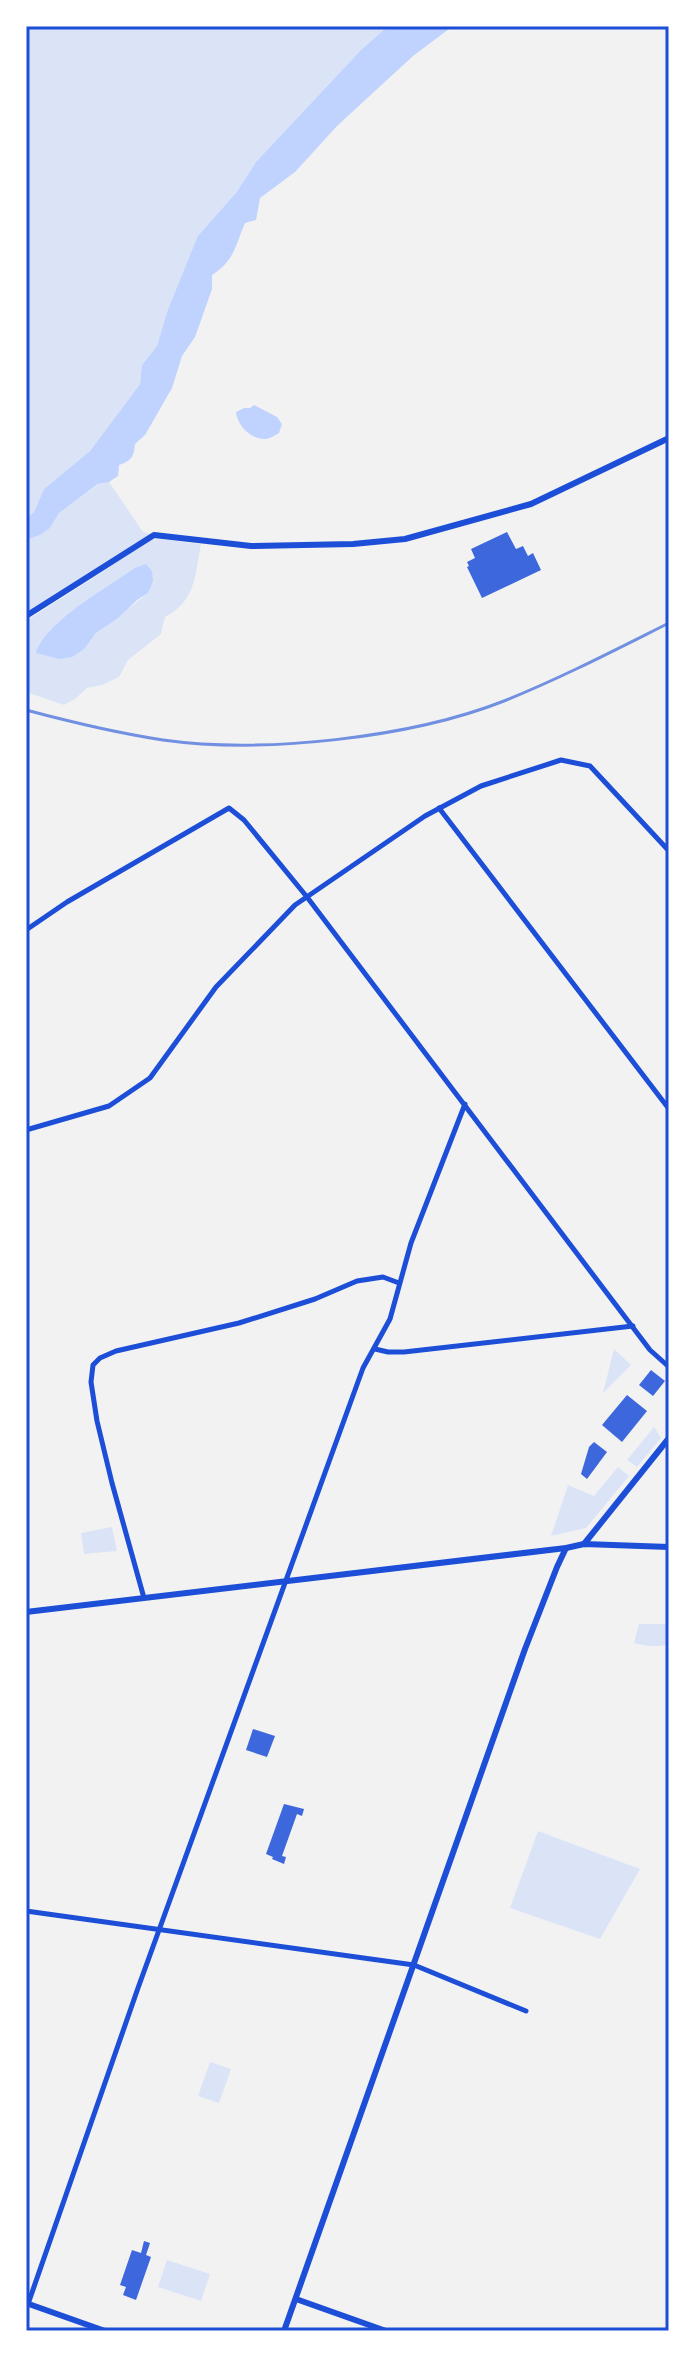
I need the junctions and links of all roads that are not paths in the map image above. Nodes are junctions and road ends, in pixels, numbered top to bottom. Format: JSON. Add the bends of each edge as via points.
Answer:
{"nodes":[{"id":1,"x":669,"y":438,"type":"edge"},
{"id":2,"x":26,"y":616,"type":"edge"},
{"id":3,"x":439,"y":808,"type":"junction"},
{"id":4,"x":669,"y":851,"type":"edge"},
{"id":5,"x":307,"y":897,"type":"junction"},
{"id":6,"x":26,"y":930,"type":"edge"},
{"id":7,"x":465,"y":1104,"type":"junction"},
{"id":8,"x":669,"y":1109,"type":"edge"},
{"id":9,"x":26,"y":1130,"type":"edge"},
{"id":10,"x":399,"y":1283,"type":"junction"},
{"id":11,"x":633,"y":1326,"type":"junction"},
{"id":12,"x":375,"y":1349,"type":"junction"},
{"id":13,"x":669,"y":1367,"type":"edge"},
{"id":14,"x":669,"y":1438,"type":"edge"},
{"id":15,"x":663,"y":1445,"type":"junction"},
{"id":16,"x":669,"y":1452,"type":"edge"},
{"id":17,"x":584,"y":1544,"type":"junction"},
{"id":18,"x":669,"y":1547,"type":"edge"},
{"id":19,"x":566,"y":1548,"type":"junction"},
{"id":20,"x":287,"y":1581,"type":"junction"},
{"id":21,"x":144,"y":1598,"type":"junction"},
{"id":22,"x":26,"y":1612,"type":"edge"},
{"id":23,"x":26,"y":1912,"type":"edge"},
{"id":24,"x":161,"y":1930,"type":"junction"},
{"id":25,"x":414,"y":1965,"type":"junction"},
{"id":26,"x":526,"y":2011,"type":"dead end"},
{"id":27,"x":296,"y":2299,"type":"junction"},
{"id":28,"x":27,"y":2303,"type":"edge"},
{"id":29,"x":105,"y":2331,"type":"edge"},
{"id":30,"x":284,"y":2331,"type":"edge"},
{"id":31,"x":386,"y":2331,"type":"edge"}],
"edges":[{"from":1,"to":2,"type":"street","via":[[531,504],[405,539],[251,546],[154,535]]},
{"from":3,"to":4,"type":"street","via":[[481,786],[561,760],[590,766]]},
{"from":3,"to":5,"type":"street"},
{"from":3,"to":8,"type":"street"},
{"from":5,"to":6,"type":"street","via":[[229,808]]},
{"from":5,"to":7,"type":"street"},
{"from":5,"to":9,"type":"street","via":[[216,987],[150,1078],[109,1106]]},
{"from":7,"to":10,"type":"street"},
{"from":7,"to":11,"type":"street"},
{"from":10,"to":12,"type":"street"},
{"from":10,"to":21,"type":"street","via":[[383,1277],[357,1281],[239,1323],[116,1351],[93,1365],[97,1421]]},
{"from":11,"to":12,"type":"street","via":[[404,1352]]},
{"from":11,"to":13,"type":"street"},
{"from":12,"to":20,"type":"street","via":[[363,1368]]},
{"from":14,"to":15,"type":"street"},
{"from":15,"to":16,"type":"street"},
{"from":15,"to":17,"type":"street"},
{"from":17,"to":18,"type":"street"},
{"from":17,"to":19,"type":"street"},
{"from":19,"to":20,"type":"street"},
{"from":19,"to":25,"type":"street"},
{"from":20,"to":21,"type":"street"},
{"from":20,"to":24,"type":"street"},
{"from":21,"to":22,"type":"street"},
{"from":23,"to":24,"type":"street"},
{"from":24,"to":25,"type":"street"},
{"from":24,"to":28,"type":"street"},
{"from":25,"to":26,"type":"street"},
{"from":25,"to":27,"type":"street"},
{"from":27,"to":30,"type":"street"},
{"from":27,"to":31,"type":"street"},
{"from":28,"to":29,"type":"street"}]}
